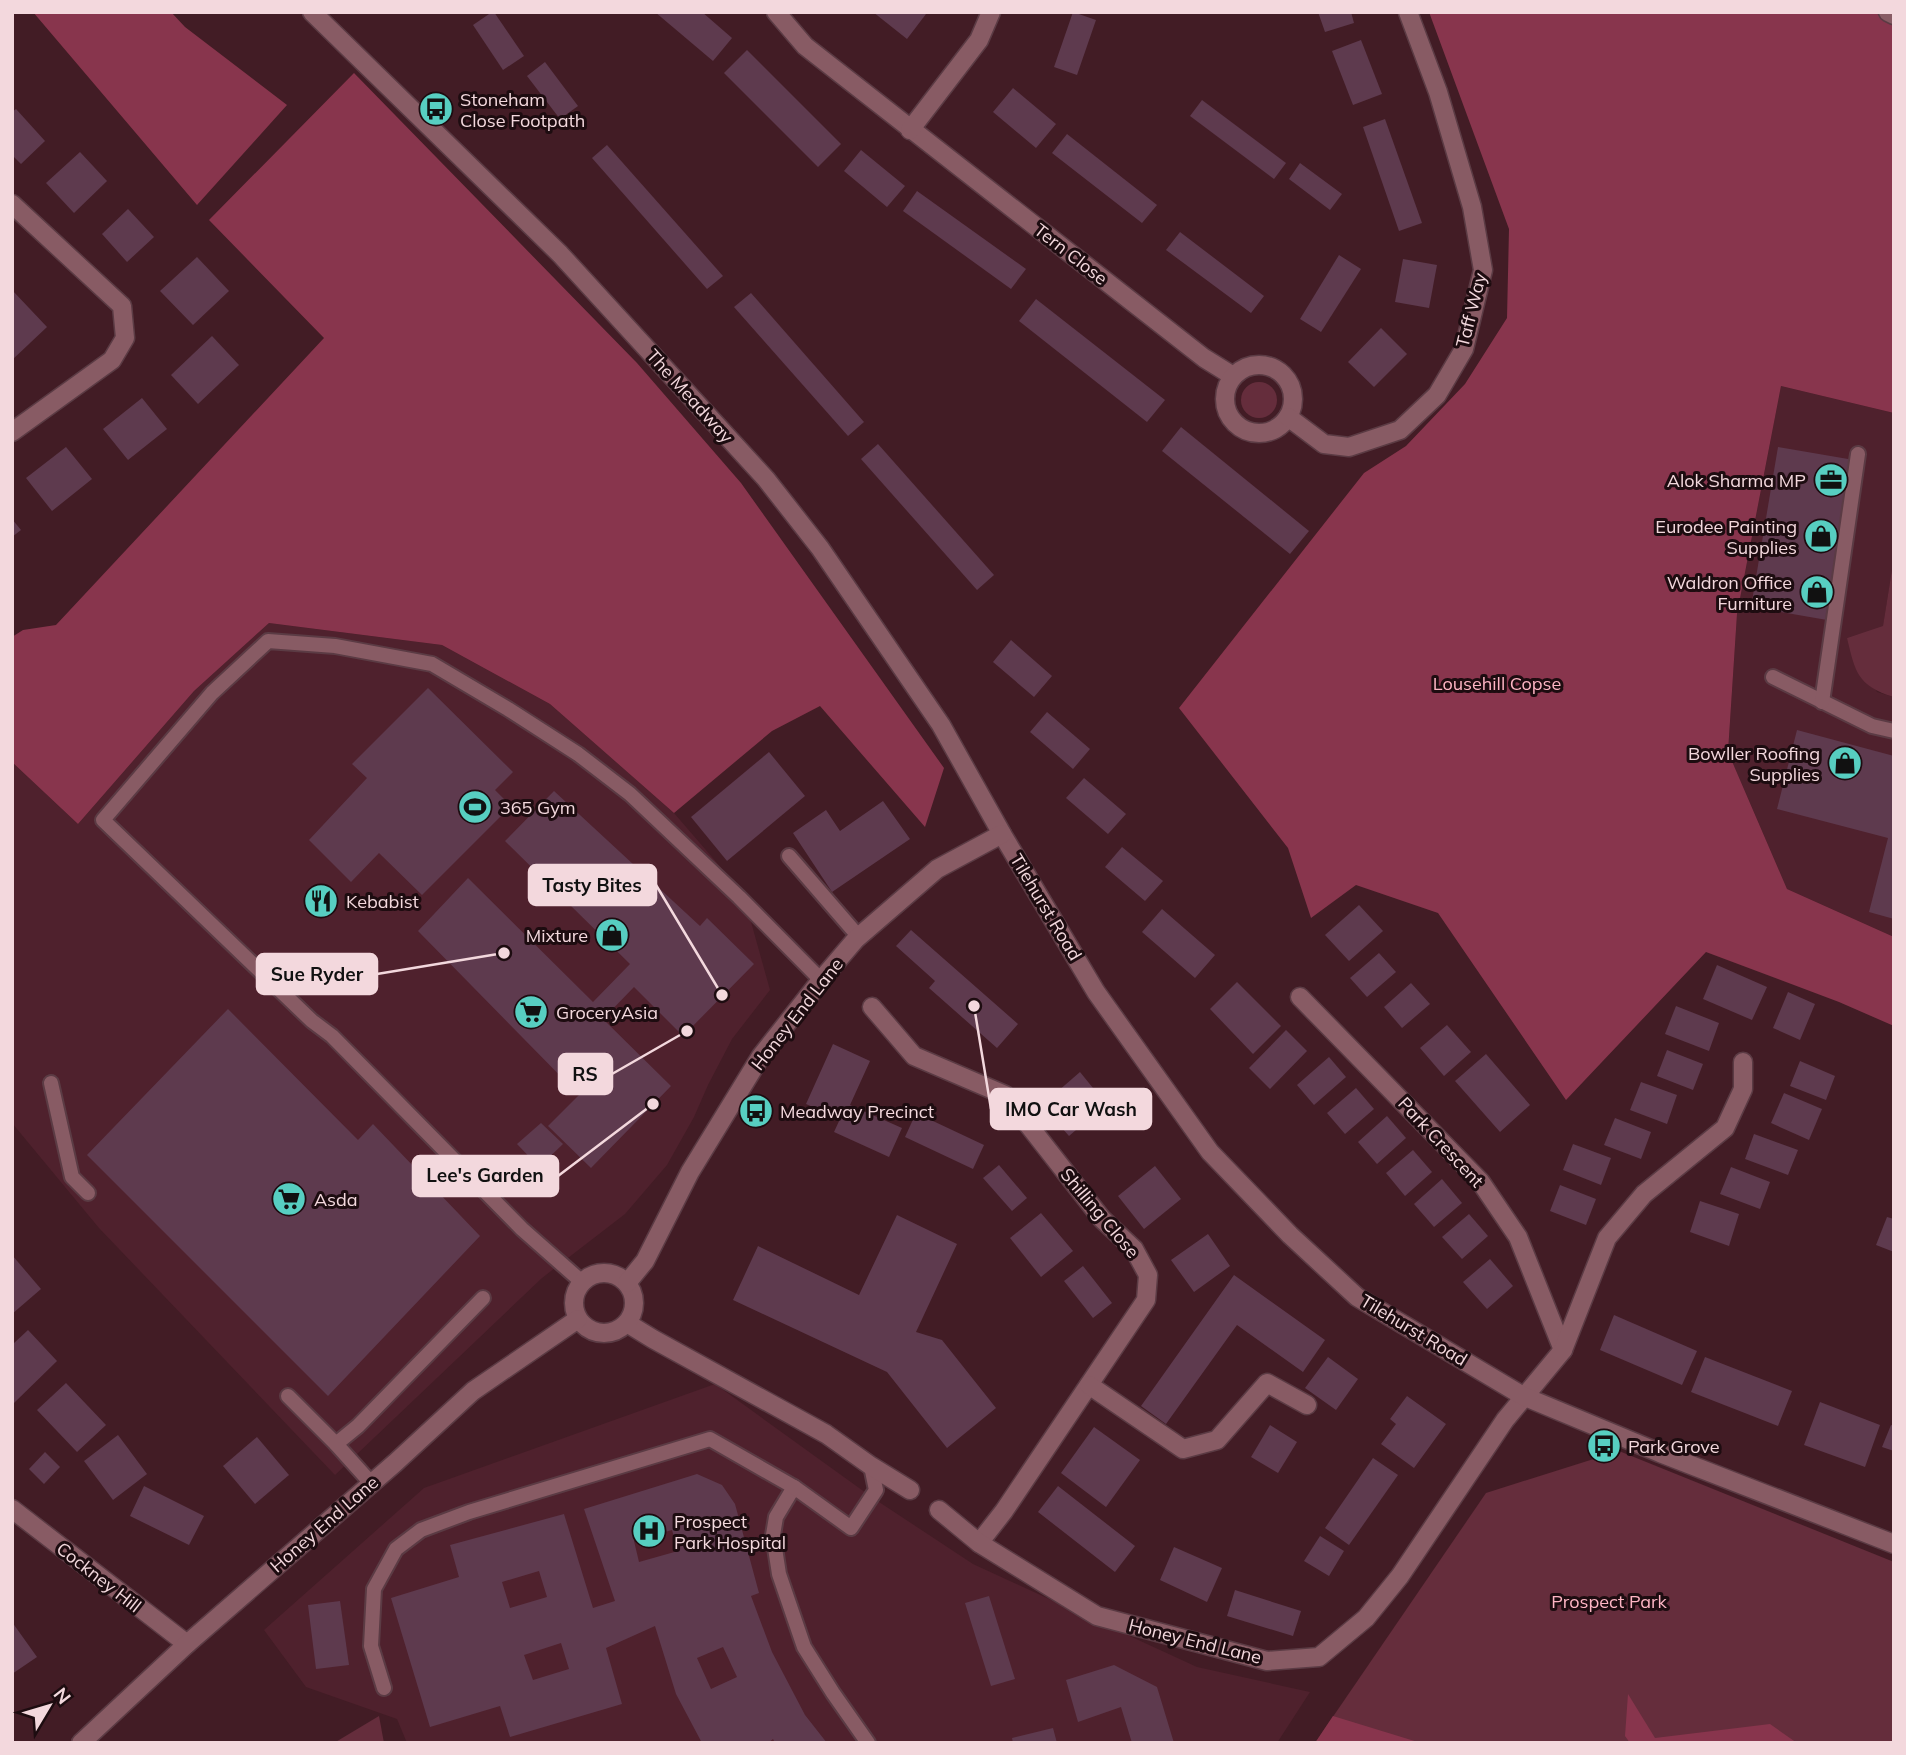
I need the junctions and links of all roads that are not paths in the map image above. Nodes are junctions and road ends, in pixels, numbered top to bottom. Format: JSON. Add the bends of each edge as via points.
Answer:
{"nodes":[{"id":1,"x":312,"y":12,"type":"edge"},
{"id":2,"x":776,"y":12,"type":"edge"},
{"id":3,"x":991,"y":12,"type":"edge"},
{"id":4,"x":1408,"y":12,"type":"edge"},
{"id":5,"x":1888,"y":12,"type":"edge"},
{"id":6,"x":1894,"y":15,"type":"edge"},
{"id":7,"x":910,"y":130,"type":"junction"},
{"id":8,"x":12,"y":204,"type":"edge"},
{"id":9,"x":1233,"y":376,"type":"junction"},
{"id":10,"x":1288,"y":416,"type":"junction"},
{"id":11,"x":12,"y":432,"type":"edge"},
{"id":12,"x":1857,"y":454,"type":"dead end"},
{"id":13,"x":1773,"y":677,"type":"dead end"},
{"id":14,"x":1822,"y":702,"type":"junction"},
{"id":15,"x":1894,"y":731,"type":"edge"},
{"id":16,"x":1002,"y":834,"type":"junction"},
{"id":17,"x":789,"y":856,"type":"dead end"},
{"id":18,"x":859,"y":937,"type":"junction"},
{"id":19,"x":821,"y":980,"type":"junction"},
{"id":20,"x":1300,"y":997,"type":"dead end"},
{"id":21,"x":872,"y":1007,"type":"dead end"},
{"id":22,"x":1743,"y":1062,"type":"dead end"},
{"id":23,"x":51,"y":1083,"type":"dead end"},
{"id":24,"x":88,"y":1193,"type":"dead end"},
{"id":25,"x":582,"y":1282,"type":"junction"},
{"id":26,"x":627,"y":1283,"type":"junction"},
{"id":27,"x":483,"y":1298,"type":"dead end"},
{"id":28,"x":578,"y":1319,"type":"junction"},
{"id":29,"x":627,"y":1323,"type":"junction"},
{"id":30,"x":1563,"y":1350,"type":"junction"},
{"id":31,"x":1089,"y":1385,"type":"junction"},
{"id":32,"x":288,"y":1396,"type":"dead end"},
{"id":33,"x":1523,"y":1396,"type":"junction"},
{"id":34,"x":1307,"y":1405,"type":"dead end"},
{"id":35,"x":336,"y":1444,"type":"junction"},
{"id":36,"x":871,"y":1466,"type":"junction"},
{"id":37,"x":371,"y":1483,"type":"junction"},
{"id":38,"x":794,"y":1487,"type":"junction"},
{"id":39,"x":911,"y":1490,"type":"dead end"},
{"id":40,"x":12,"y":1509,"type":"edge"},
{"id":41,"x":939,"y":1510,"type":"dead end"},
{"id":42,"x":979,"y":1543,"type":"junction"},
{"id":43,"x":1894,"y":1544,"type":"edge"},
{"id":44,"x":187,"y":1644,"type":"junction"},
{"id":45,"x":384,"y":1688,"type":"dead end"},
{"id":46,"x":81,"y":1743,"type":"edge"},
{"id":47,"x":868,"y":1743,"type":"edge"}],
"edges":[{"from":1,"to":16,"type":"street","name":"The Meadway","via":[[560,254],[766,479],[820,548],[941,725]]},
{"from":2,"to":7,"type":"street","name":"Tern Close","via":[[805,46]]},
{"from":3,"to":7,"type":"street","via":[[979,40]]},
{"from":4,"to":10,"type":"street","name":"Taff Way","via":[[1438,92],[1472,207],[1483,270],[1464,349],[1437,395],[1400,430],[1349,447],[1324,444]]},
{"from":5,"to":6,"type":"street"},
{"from":7,"to":9,"type":"street","name":"Tern Close"},
{"from":8,"to":11,"type":"street","via":[[122,306],[125,338],[112,360]]},
{"from":9,"to":10,"type":"street","via":[[1252,366],[1282,374],[1292,395]]},
{"from":9,"to":10,"type":"street","via":[[1225,396],[1237,426],[1259,433],[1270,431]]},
{"from":12,"to":14,"type":"lane"},
{"from":13,"to":14,"type":"lane"},
{"from":14,"to":15,"type":"lane","via":[[1872,726]]},
{"from":16,"to":18,"type":"street","name":"Honey End Lane","via":[[937,869]]},
{"from":16,"to":33,"type":"street","name":"Tilehurst Road","via":[[1096,992],[1210,1152],[1357,1297]]},
{"from":17,"to":18,"type":"lane"},
{"from":18,"to":19,"type":"street","name":"Honey End Lane"},
{"from":19,"to":25,"type":"lane","via":[[630,794],[578,754],[432,664],[335,646],[268,641],[212,693],[103,820],[332,1036],[522,1229]]},
{"from":19,"to":26,"type":"street","name":"Honey End Lane","via":[[761,1056],[690,1172],[645,1261]]},
{"from":20,"to":30,"type":"street","name":"Park Crescent","via":[[1480,1181],[1518,1237]]},
{"from":21,"to":31,"type":"street","name":"Shilling Close","via":[[914,1056],[1005,1095],[1102,1219],[1135,1249],[1148,1275],[1146,1300]]},
{"from":22,"to":30,"type":"street","via":[[1743,1088],[1725,1128],[1644,1194],[1607,1238]]},
{"from":23,"to":24,"type":"lane","via":[[72,1177]]},
{"from":25,"to":26,"type":"street","via":[[600,1273]]},
{"from":25,"to":28,"type":"street","via":[[574,1300]]},
{"from":26,"to":29,"type":"street","via":[[634,1307]]},
{"from":27,"to":35,"type":"lane"},
{"from":28,"to":29,"type":"street","via":[[602,1333]]},
{"from":28,"to":37,"type":"street","name":"Honey End Lane","via":[[473,1391]]},
{"from":29,"to":36,"type":"street","via":[[827,1434]]},
{"from":30,"to":33,"type":"street"},
{"from":31,"to":34,"type":"street","via":[[1183,1449],[1217,1440],[1267,1383]]},
{"from":31,"to":42,"type":"street","name":"Shilling Close"},
{"from":32,"to":35,"type":"lane"},
{"from":33,"to":42,"type":"street","name":"Honey End Lane","via":[[1399,1576],[1366,1618],[1320,1657],[1267,1661],[1097,1616]]},
{"from":33,"to":43,"type":"street","name":"Tilehurst Road"},
{"from":35,"to":37,"type":"lane"},
{"from":36,"to":38,"type":"lane","via":[[876,1490],[851,1528]]},
{"from":36,"to":39,"type":"street"},
{"from":37,"to":44,"type":"street","name":"Honey End Lane"},
{"from":38,"to":45,"type":"lane","via":[[710,1439],[421,1530],[396,1549],[374,1589],[371,1646]]},
{"from":38,"to":47,"type":"lane","via":[[776,1517],[773,1535],[779,1574],[804,1647]]},
{"from":40,"to":44,"type":"street","name":"Cockney Hill"},
{"from":41,"to":42,"type":"street","name":"Honey End Lane"},
{"from":44,"to":46,"type":"street","name":"Honey End Lane"}]}
